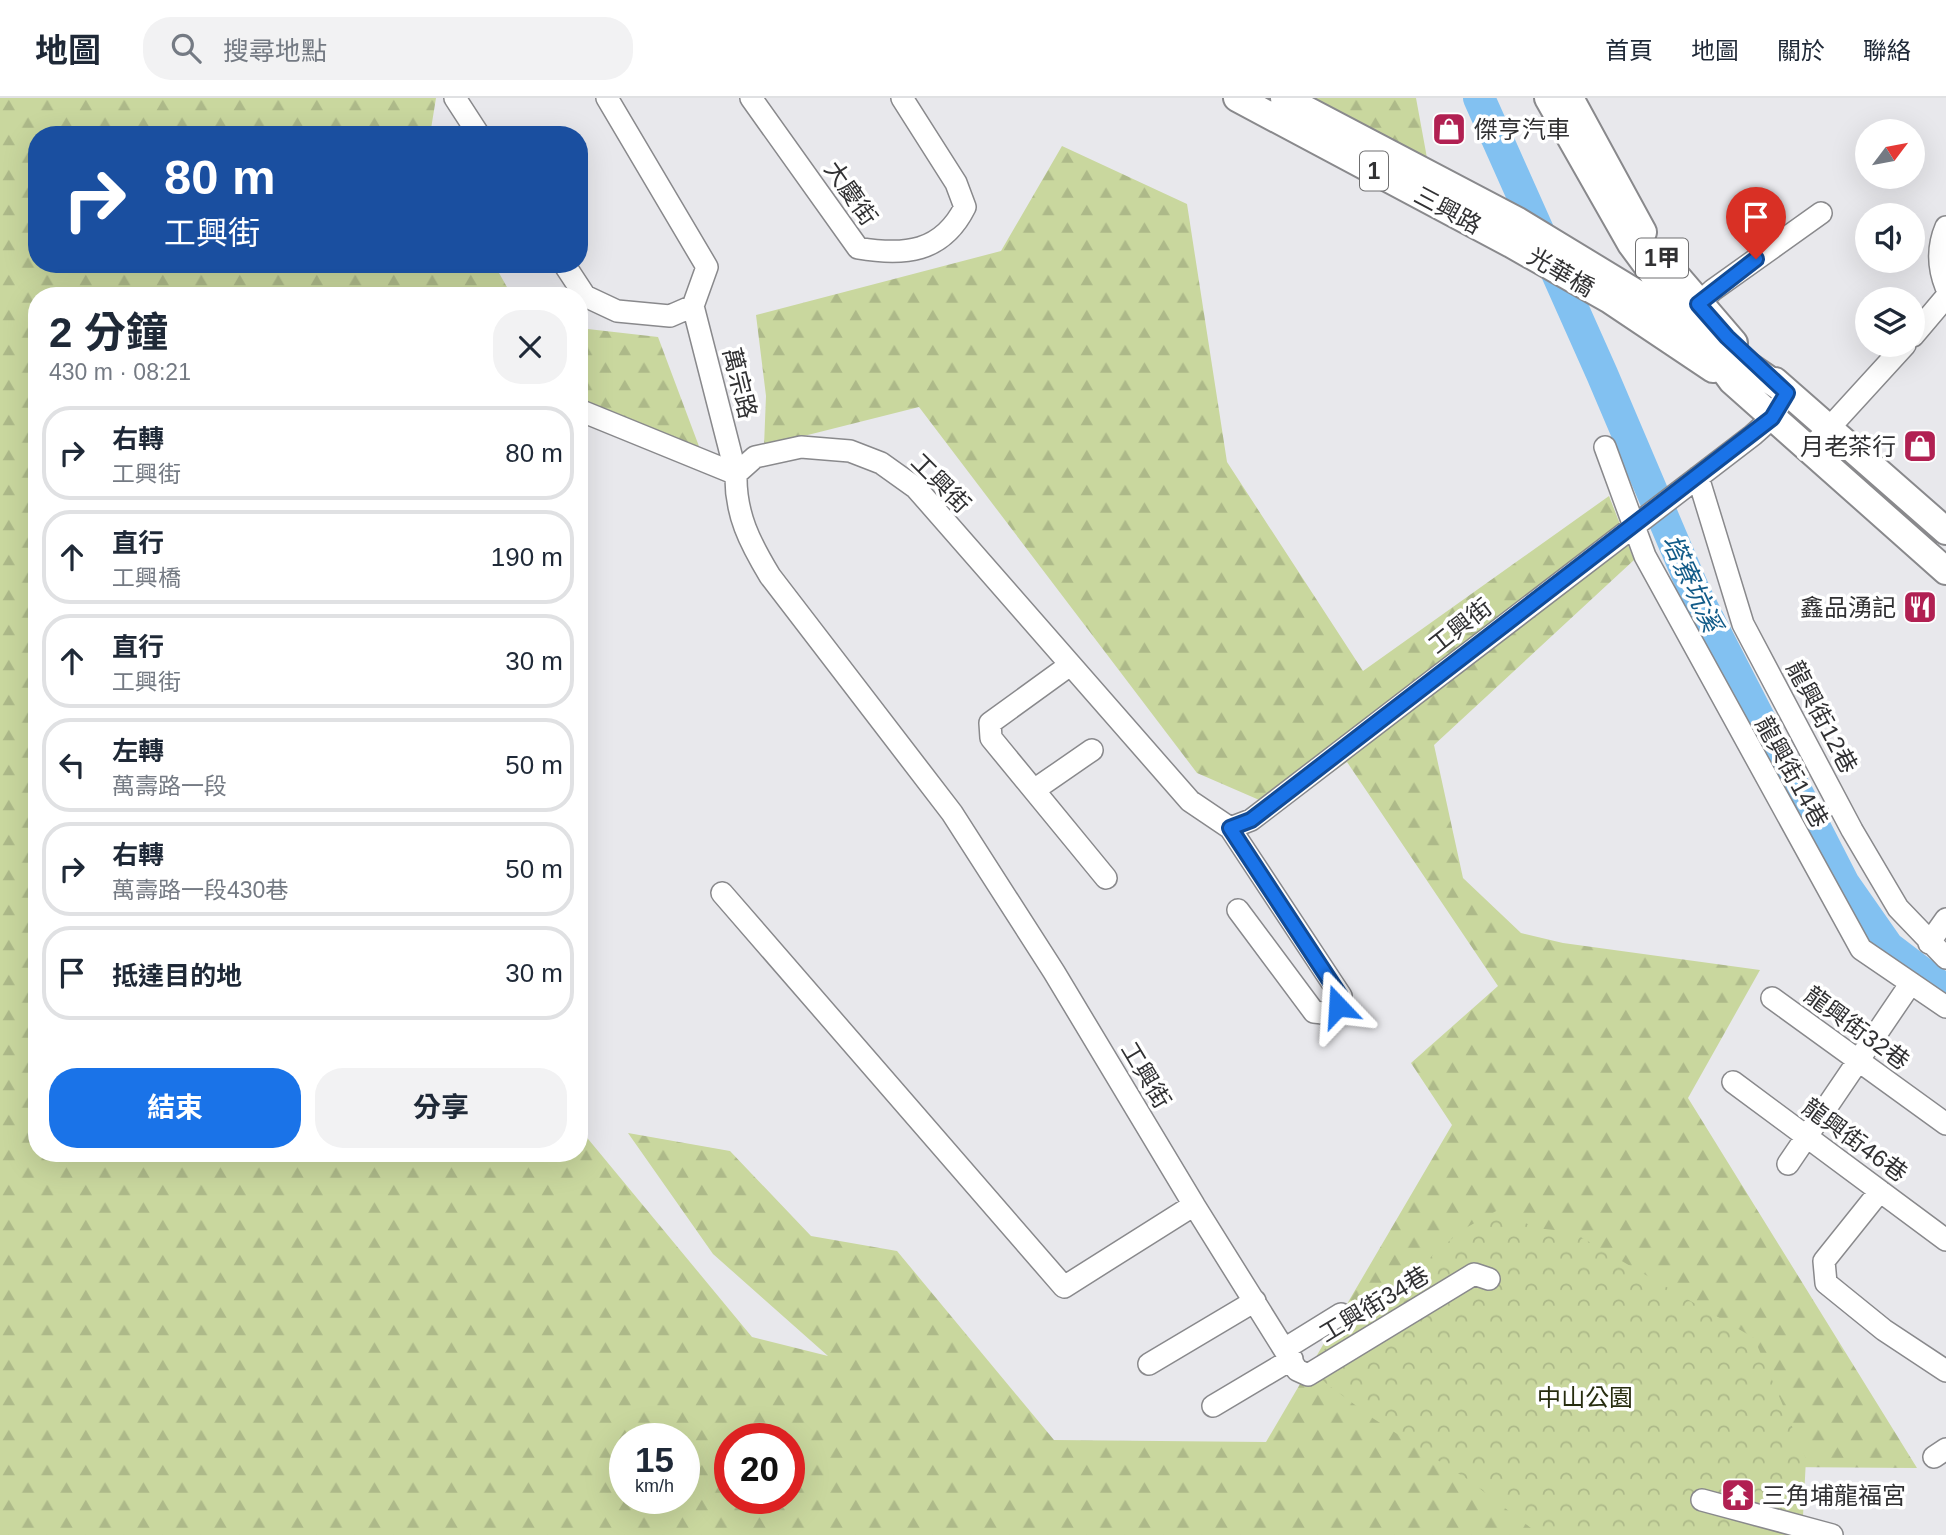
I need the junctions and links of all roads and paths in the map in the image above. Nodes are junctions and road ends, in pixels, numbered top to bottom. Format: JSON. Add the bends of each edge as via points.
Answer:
{"nodes":[{"id":1,"x":455,"y":98,"type":"edge"},
{"id":2,"x":607,"y":98,"type":"edge"},
{"id":3,"x":751,"y":98,"type":"edge"},
{"id":4,"x":902,"y":98,"type":"edge"},
{"id":5,"x":1237,"y":98,"type":"edge"},
{"id":6,"x":1284,"y":98,"type":"edge"},
{"id":7,"x":1548,"y":98,"type":"edge"},
{"id":8,"x":1570,"y":98,"type":"edge"},
{"id":9,"x":473,"y":126,"type":"edge"},
{"id":10,"x":1821,"y":213,"type":"dead end"},
{"id":11,"x":1946,"y":227,"type":"edge"},
{"id":12,"x":1514,"y":232,"type":"junction"},
{"id":13,"x":1631,"y":244,"type":"junction"},
{"id":14,"x":1609,"y":287,"type":"junction"},
{"id":15,"x":1946,"y":287,"type":"edge"},
{"id":16,"x":588,"y":297,"type":"edge"},
{"id":17,"x":1946,"y":297,"type":"edge"},
{"id":18,"x":694,"y":306,"type":"junction"},
{"id":19,"x":1925,"y":322,"type":"edge"},
{"id":20,"x":1689,"y":325,"type":"junction"},
{"id":21,"x":1894,"y":357,"type":"edge"},
{"id":22,"x":1787,"y":393,"type":"junction"},
{"id":23,"x":588,"y":414,"type":"edge"},
{"id":24,"x":1772,"y":418,"type":"junction"},
{"id":25,"x":1829,"y":428,"type":"junction"},
{"id":26,"x":1605,"y":447,"type":"dead end"},
{"id":27,"x":1809,"y":450,"type":"junction"},
{"id":28,"x":736,"y":474,"type":"junction"},
{"id":29,"x":1698,"y":477,"type":"junction"},
{"id":30,"x":1634,"y":526,"type":"junction"},
{"id":31,"x":1946,"y":531,"type":"edge"},
{"id":32,"x":1946,"y":571,"type":"edge"},
{"id":33,"x":1070,"y":665,"type":"junction"},
{"id":34,"x":1092,"y":750,"type":"dead end"},
{"id":35,"x":1034,"y":790,"type":"junction"},
{"id":36,"x":1230,"y":828,"type":"junction"},
{"id":37,"x":1106,"y":878,"type":"dead end"},
{"id":38,"x":722,"y":893,"type":"dead end"},
{"id":39,"x":1238,"y":910,"type":"dead end"},
{"id":40,"x":1946,"y":919,"type":"edge"},
{"id":41,"x":1929,"y":943,"type":"junction"},
{"id":42,"x":1946,"y":958,"type":"edge"},
{"id":43,"x":1911,"y":983,"type":"junction"},
{"id":44,"x":1772,"y":998,"type":"dead end"},
{"id":45,"x":1946,"y":1007,"type":"edge"},
{"id":46,"x":1858,"y":1061,"type":"junction"},
{"id":47,"x":1733,"y":1082,"type":"dead end"},
{"id":48,"x":1946,"y":1124,"type":"edge"},
{"id":49,"x":1806,"y":1137,"type":"junction"},
{"id":50,"x":1788,"y":1164,"type":"dead end"},
{"id":51,"x":1880,"y":1191,"type":"junction"},
{"id":52,"x":1194,"y":1205,"type":"junction"},
{"id":53,"x":1946,"y":1240,"type":"edge"},
{"id":54,"x":1489,"y":1279,"type":"dead end"},
{"id":55,"x":1255,"y":1301,"type":"junction"},
{"id":56,"x":1341,"y":1314,"type":"dead end"},
{"id":57,"x":1289,"y":1354,"type":"junction"},
{"id":58,"x":1149,"y":1364,"type":"dead end"},
{"id":59,"x":1946,"y":1371,"type":"edge"},
{"id":60,"x":1213,"y":1406,"type":"dead end"},
{"id":61,"x":1702,"y":1500,"type":"dead end"},
{"id":62,"x":1832,"y":1535,"type":"edge"}],
"edges":[{"from":1,"to":9,"type":"street"},
{"from":2,"to":18,"type":"street","via":[[707,267]]},
{"from":3,"to":4,"type":"street","name":"大慶街","via":[[858,248],[894,254],[932,243],[954,229],[965,207],[956,183]]},
{"from":5,"to":12,"type":"main road","name":"三興路","number":"1"},
{"from":6,"to":12,"type":"main road","name":"三興路","number":"1"},
{"from":7,"to":13,"type":"main road","number":"1甲"},
{"from":8,"to":20,"type":"main road","number":"1甲"},
{"from":10,"to":20,"type":"street"},
{"from":11,"to":15,"type":"street","via":[[1938,267]]},
{"from":12,"to":14,"type":"main road","name":"光華橋","number":"1"},
{"from":13,"to":14,"type":"main road","via":[[1634,265]]},
{"from":13,"to":20,"type":"main road","number":"1甲"},
{"from":14,"to":20,"type":"main road","number":"1"},
{"from":16,"to":18,"type":"street","via":[[617,311],[670,316]]},
{"from":17,"to":19,"type":"street"},
{"from":18,"to":28,"type":"street","name":"萬宗路"},
{"from":20,"to":22,"type":"main road","number":"1甲","via":[[1727,337]]},
{"from":20,"to":24,"type":"main road","number":"1","via":[[1732,381]]},
{"from":21,"to":25,"type":"street"},
{"from":22,"to":24,"type":"street"},
{"from":22,"to":25,"type":"main road"},
{"from":23,"to":28,"type":"street"},
{"from":24,"to":27,"type":"main road","number":"1"},
{"from":24,"to":29,"type":"street"},
{"from":25,"to":27,"type":"street"},
{"from":25,"to":31,"type":"main road"},
{"from":26,"to":30,"type":"street","name":"龍興街14巷"},
{"from":27,"to":32,"type":"main road","number":"1"},
{"from":28,"to":33,"type":"street","name":"工興街","via":[[755,457],[801,447],[850,451],[881,463],[916,488]]},
{"from":28,"to":52,"type":"street","name":"工興街","via":[[736,500],[749,541],[763,564],[952,813]]},
{"from":29,"to":30,"type":"street","name":"工興街"},
{"from":29,"to":41,"type":"street","name":"龍興街12巷","via":[[1743,624],[1878,875],[1898,908]]},
{"from":30,"to":36,"type":"street","name":"工興街","via":[[1251,820]]},
{"from":30,"to":43,"type":"street","name":"龍興街14巷","via":[[1651,568],[1861,948]]},
{"from":33,"to":35,"type":"street","via":[[990,723],[991,738]]},
{"from":33,"to":36,"type":"street","name":"工興街","via":[[1190,801]]},
{"from":34,"to":35,"type":"street"},
{"from":35,"to":37,"type":"street"},
{"from":36,"to":39,"type":"street","via":[[1340,996],[1332,1014],[1314,1012]]},
{"from":38,"to":52,"type":"street","via":[[1064,1287]]},
{"from":40,"to":41,"type":"street"},
{"from":41,"to":42,"type":"street","name":"龍興街12巷"},
{"from":43,"to":45,"type":"street","name":"龍興街14巷"},
{"from":43,"to":46,"type":"street"},
{"from":44,"to":46,"type":"street","name":"龍興街32巷"},
{"from":46,"to":48,"type":"street","name":"龍興街32巷"},
{"from":46,"to":49,"type":"street"},
{"from":47,"to":49,"type":"street","name":"龍興街46巷"},
{"from":49,"to":50,"type":"street"},
{"from":49,"to":51,"type":"street","name":"龍興街46巷"},
{"from":51,"to":53,"type":"street","name":"龍興街46巷"},
{"from":51,"to":59,"type":"street","via":[[1824,1261],[1826,1283]]},
{"from":52,"to":55,"type":"street","name":"工興街"},
{"from":54,"to":57,"type":"street","name":"工興街34巷","via":[[1474,1274],[1308,1375],[1297,1370]]},
{"from":55,"to":57,"type":"street","name":"工興街"},
{"from":55,"to":58,"type":"street"},
{"from":56,"to":57,"type":"street"},
{"from":57,"to":60,"type":"street"},
{"from":61,"to":62,"type":"street"}]}
